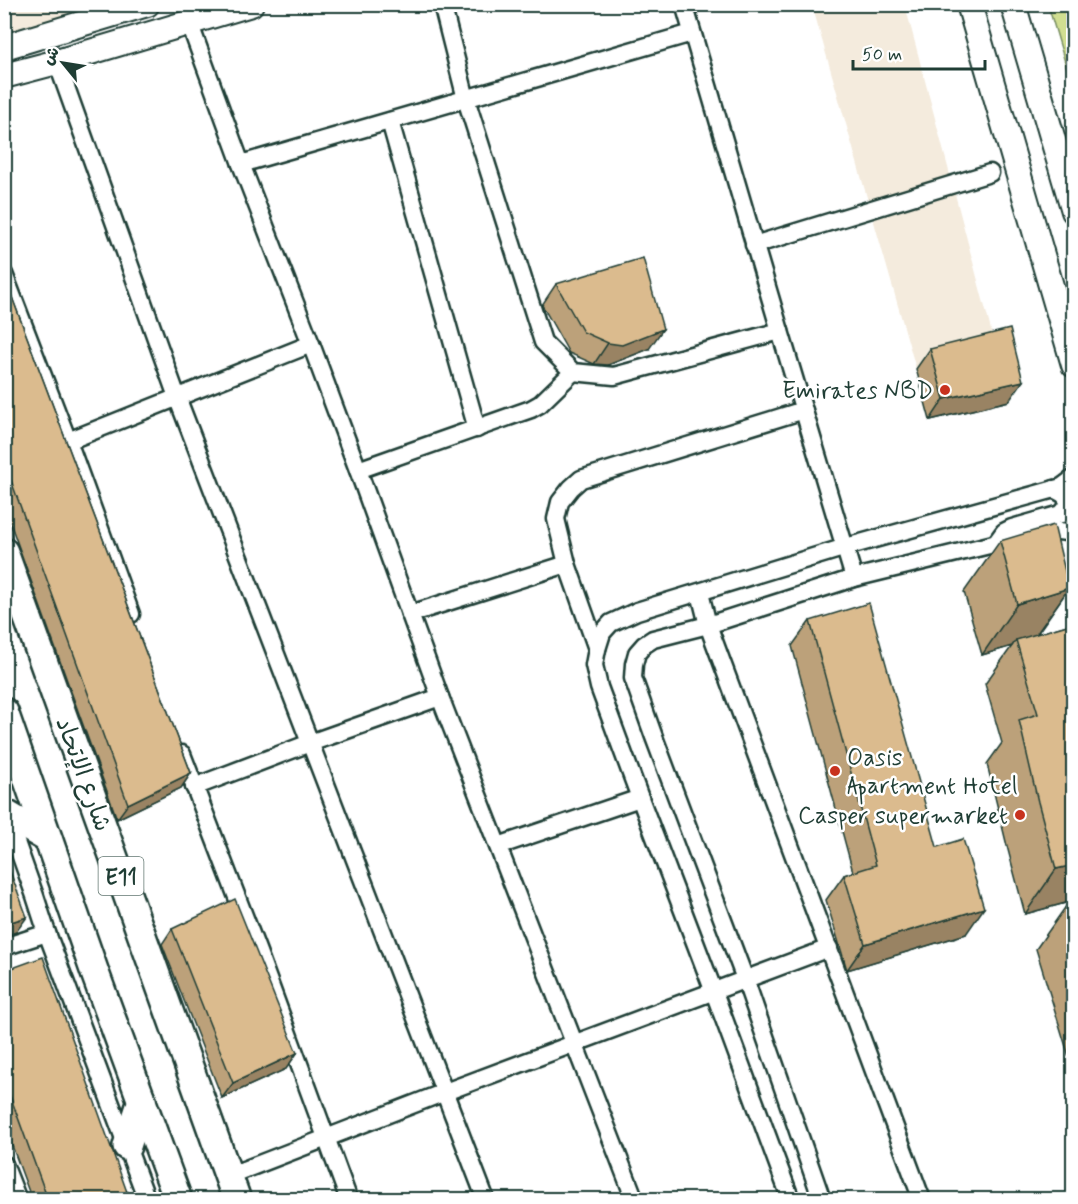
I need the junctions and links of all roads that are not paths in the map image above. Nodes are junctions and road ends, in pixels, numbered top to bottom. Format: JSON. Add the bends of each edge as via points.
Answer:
{"nodes":[{"id":1,"x":147,"y":4,"type":"edge"},
{"id":2,"x":251,"y":4,"type":"edge"},
{"id":3,"x":442,"y":4,"type":"edge"},
{"id":4,"x":684,"y":4,"type":"edge"},
{"id":5,"x":969,"y":4,"type":"edge"},
{"id":6,"x":1013,"y":4,"type":"edge"},
{"id":7,"x":189,"y":22,"type":"junction"},
{"id":8,"x":692,"y":33,"type":"junction"},
{"id":9,"x":4,"y":47,"type":"edge"},
{"id":10,"x":57,"y":62,"type":"junction"},
{"id":11,"x":4,"y":76,"type":"edge"},
{"id":12,"x":466,"y":99,"type":"junction"},
{"id":13,"x":390,"y":121,"type":"junction"},
{"id":14,"x":241,"y":164,"type":"junction"},
{"id":15,"x":990,"y":173,"type":"dead end"},
{"id":16,"x":1074,"y":211,"type":"edge"},
{"id":17,"x":754,"y":245,"type":"junction"},
{"id":18,"x":4,"y":274,"type":"edge"},
{"id":19,"x":780,"y":332,"type":"junction"},
{"id":20,"x":311,"y":344,"type":"junction"},
{"id":21,"x":1074,"y":365,"type":"edge"},
{"id":22,"x":573,"y":372,"type":"junction"},
{"id":23,"x":177,"y":398,"type":"junction"},
{"id":24,"x":804,"y":410,"type":"junction"},
{"id":25,"x":477,"y":429,"type":"junction"},
{"id":26,"x":69,"y":441,"type":"junction"},
{"id":27,"x":358,"y":470,"type":"junction"},
{"id":28,"x":1074,"y":478,"type":"edge"},
{"id":29,"x":1054,"y":489,"type":"junction"},
{"id":30,"x":1074,"y":533,"type":"edge"},
{"id":31,"x":996,"y":543,"type":"junction"},
{"id":32,"x":846,"y":547,"type":"junction"},
{"id":33,"x":4,"y":552,"type":"edge"},
{"id":34,"x":567,"y":564,"type":"junction"},
{"id":35,"x":854,"y":578,"type":"junction"},
{"id":36,"x":700,"y":593,"type":"junction"},
{"id":37,"x":410,"y":614,"type":"junction"},
{"id":38,"x":708,"y":625,"type":"junction"},
{"id":39,"x":138,"y":631,"type":"edge"},
{"id":40,"x":597,"y":649,"type":"junction"},
{"id":41,"x":440,"y":697,"type":"junction"},
{"id":42,"x":4,"y":712,"type":"edge"},
{"id":43,"x":178,"y":742,"type":"edge"},
{"id":44,"x":310,"y":743,"type":"junction"},
{"id":45,"x":194,"y":787,"type":"junction"},
{"id":46,"x":640,"y":798,"type":"junction"},
{"id":47,"x":5,"y":812,"type":"edge"},
{"id":48,"x":48,"y":839,"type":"junction"},
{"id":49,"x":498,"y":846,"type":"junction"},
{"id":50,"x":47,"y":933,"type":"junction"},
{"id":51,"x":4,"y":947,"type":"edge"},
{"id":52,"x":829,"y":948,"type":"junction"},
{"id":53,"x":745,"y":979,"type":"junction"},
{"id":54,"x":714,"y":992,"type":"junction"},
{"id":55,"x":575,"y":1044,"type":"junction"},
{"id":56,"x":445,"y":1092,"type":"junction"},
{"id":57,"x":142,"y":1100,"type":"junction"},
{"id":58,"x":326,"y":1138,"type":"junction"},
{"id":59,"x":127,"y":1146,"type":"junction"},
{"id":60,"x":4,"y":1164,"type":"edge"},
{"id":61,"x":232,"y":1188,"type":"edge"},
{"id":62,"x":635,"y":1199,"type":"edge"},
{"id":63,"x":18,"y":1200,"type":"edge"},
{"id":64,"x":147,"y":1200,"type":"edge"},
{"id":65,"x":178,"y":1200,"type":"edge"},
{"id":66,"x":349,"y":1200,"type":"edge"},
{"id":67,"x":486,"y":1200,"type":"edge"},
{"id":68,"x":791,"y":1200,"type":"edge"},
{"id":69,"x":822,"y":1200,"type":"edge"},
{"id":70,"x":922,"y":1200,"type":"edge"}],
"edges":[{"from":1,"to":9,"type":"main road"},
{"from":2,"to":7,"type":"main road"},
{"from":3,"to":12,"type":"street"},
{"from":4,"to":8,"type":"street"},
{"from":5,"to":21,"type":"main road"},
{"from":6,"to":16,"type":"main road"},
{"from":7,"to":10,"type":"main road"},
{"from":7,"to":14,"type":"street"},
{"from":8,"to":12,"type":"street"},
{"from":8,"to":17,"type":"street"},
{"from":10,"to":11,"type":"main road"},
{"from":10,"to":23,"type":"street"},
{"from":12,"to":13,"type":"street"},
{"from":12,"to":22,"type":"street","via":[[543,342]]},
{"from":13,"to":14,"type":"street"},
{"from":13,"to":25,"type":"street"},
{"from":14,"to":20,"type":"street"},
{"from":15,"to":17,"type":"street"},
{"from":17,"to":19,"type":"street"},
{"from":18,"to":26,"type":"street"},
{"from":19,"to":22,"type":"street","via":[[614,376]]},
{"from":19,"to":24,"type":"street"},
{"from":20,"to":23,"type":"street"},
{"from":20,"to":27,"type":"street"},
{"from":22,"to":25,"type":"street","via":[[540,404]]},
{"from":23,"to":26,"type":"street"},
{"from":23,"to":44,"type":"street"},
{"from":24,"to":32,"type":"street"},
{"from":24,"to":34,"type":"street","via":[[581,479],[560,502],[556,519]]},
{"from":25,"to":27,"type":"street"},
{"from":26,"to":39,"type":"street"},
{"from":27,"to":37,"type":"street"},
{"from":28,"to":29,"type":"street"},
{"from":29,"to":31,"type":"street","via":[[1068,500],[1065,511],[1012,528]]},
{"from":29,"to":32,"type":"street"},
{"from":30,"to":31,"type":"street","via":[[1051,530]]},
{"from":31,"to":35,"type":"street"},
{"from":32,"to":35,"type":"street"},
{"from":32,"to":36,"type":"street"},
{"from":33,"to":61,"type":"main road","name":"شارع الإتحاد","number":"E11"},
{"from":34,"to":37,"type":"street"},
{"from":34,"to":40,"type":"street"},
{"from":35,"to":38,"type":"street"},
{"from":36,"to":38,"type":"street"},
{"from":36,"to":40,"type":"street","via":[[637,611],[611,623],[602,633]]},
{"from":37,"to":41,"type":"street"},
{"from":38,"to":52,"type":"street"},
{"from":38,"to":53,"type":"street","via":[[653,639],[644,645],[637,653],[633,678]]},
{"from":40,"to":46,"type":"street","via":[[594,665],[599,687]]},
{"from":41,"to":44,"type":"street"},
{"from":41,"to":49,"type":"street"},
{"from":42,"to":48,"type":"main road","number":"E11"},
{"from":43,"to":45,"type":"street"},
{"from":44,"to":45,"type":"street"},
{"from":44,"to":56,"type":"street"},
{"from":45,"to":58,"type":"street"},
{"from":46,"to":49,"type":"street"},
{"from":46,"to":54,"type":"street"},
{"from":47,"to":48,"type":"main road"},
{"from":47,"to":50,"type":"street"},
{"from":48,"to":57,"type":"main road","number":"E11"},
{"from":49,"to":55,"type":"street"},
{"from":50,"to":51,"type":"street"},
{"from":50,"to":59,"type":"street"},
{"from":52,"to":53,"type":"street"},
{"from":52,"to":70,"type":"street"},
{"from":53,"to":54,"type":"street"},
{"from":53,"to":69,"type":"street"},
{"from":54,"to":55,"type":"street"},
{"from":54,"to":68,"type":"street"},
{"from":55,"to":56,"type":"street"},
{"from":55,"to":62,"type":"street"},
{"from":56,"to":58,"type":"street"},
{"from":56,"to":67,"type":"street"},
{"from":57,"to":59,"type":"main road"},
{"from":57,"to":65,"type":"main road","number":"E11"},
{"from":58,"to":61,"type":"street"},
{"from":58,"to":66,"type":"street"},
{"from":59,"to":64,"type":"street"},
{"from":60,"to":63,"type":"street"}]}
